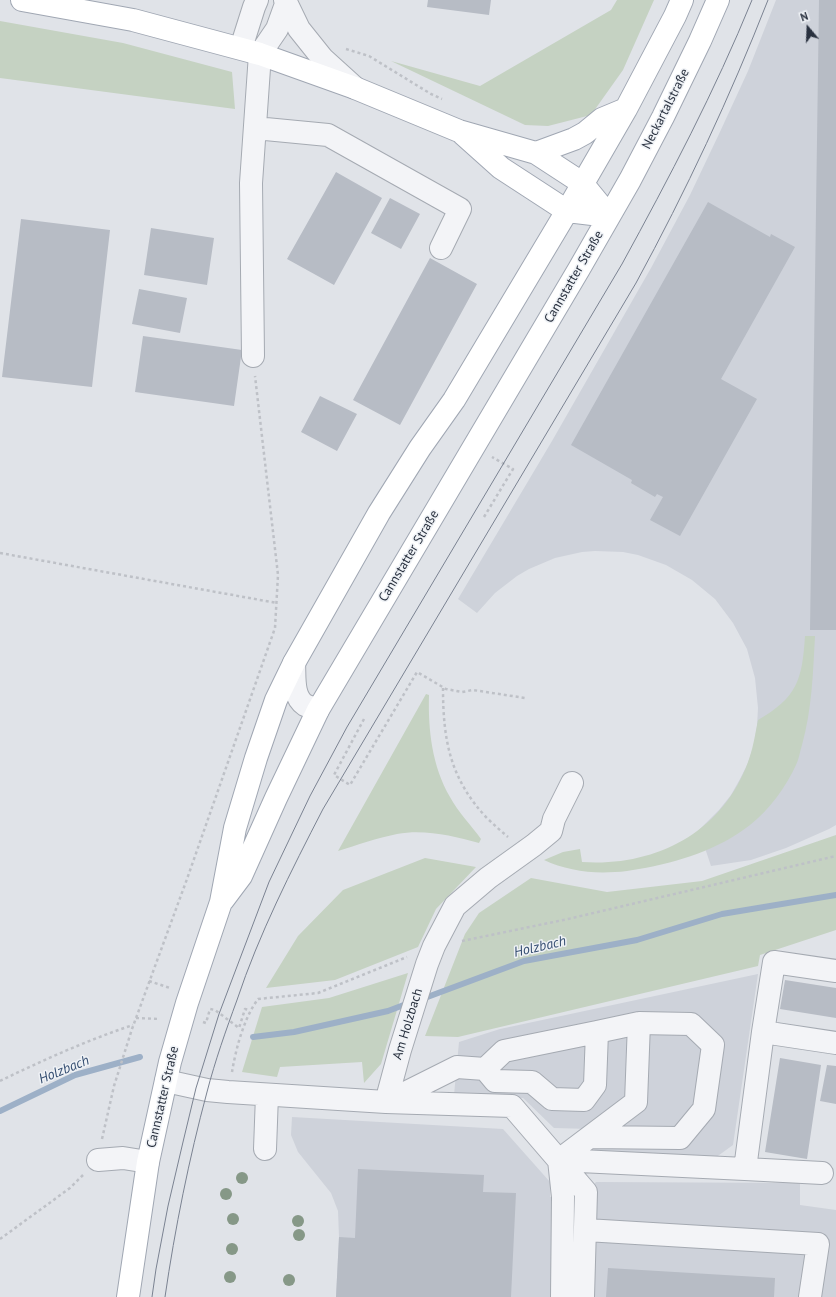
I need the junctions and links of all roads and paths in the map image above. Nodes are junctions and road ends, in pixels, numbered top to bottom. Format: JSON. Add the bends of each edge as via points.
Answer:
{"nodes":[{"id":1,"x":22,"y":0,"type":"edge"},
{"id":2,"x":257,"y":0,"type":"edge"},
{"id":3,"x":682,"y":0,"type":"edge"},
{"id":4,"x":718,"y":0,"type":"edge"},
{"id":5,"x":285,"y":2,"type":"edge"},
{"id":6,"x":343,"y":48,"type":"dead end"},
{"id":7,"x":251,"y":51,"type":"junction"},
{"id":8,"x":355,"y":88,"type":"junction"},
{"id":9,"x":448,"y":101,"type":"dead end"},
{"id":10,"x":626,"y":109,"type":"junction"},
{"id":11,"x":255,"y":128,"type":"junction"},
{"id":12,"x":459,"y":131,"type":"junction"},
{"id":13,"x":536,"y":153,"type":"junction"},
{"id":14,"x":582,"y":183,"type":"junction"},
{"id":15,"x":567,"y":211,"type":"junction"},
{"id":16,"x":609,"y":216,"type":"junction"},
{"id":17,"x":441,"y":248,"type":"dead end"},
{"id":18,"x":253,"y":356,"type":"joint"},
{"id":19,"x":496,"y":451,"type":"dead end"},
{"id":20,"x":484,"y":517,"type":"dead end"},
{"id":21,"x":0,"y":553,"type":"edge"},
{"id":22,"x":277,"y":603,"type":"junction"},
{"id":23,"x":294,"y":663,"type":"junction"},
{"id":24,"x":444,"y":688,"type":"junction"},
{"id":25,"x":525,"y":698,"type":"dead end"},
{"id":26,"x":318,"y":710,"type":"junction"},
{"id":27,"x":364,"y":719,"type":"dead end"},
{"id":28,"x":572,"y":783,"type":"dead end"},
{"id":29,"x":526,"y":851,"type":"junction"},
{"id":30,"x":836,"y":856,"type":"edge"},
{"id":31,"x":221,"y":902,"type":"junction"},
{"id":32,"x":430,"y":955,"type":"junction"},
{"id":33,"x":836,"y":971,"type":"edge"},
{"id":34,"x":149,"y":981,"type":"junction"},
{"id":35,"x":170,"y":996,"type":"dead end"},
{"id":36,"x":250,"y":1010,"type":"junction"},
{"id":37,"x":184,"y":1016,"type":"junction"},
{"id":38,"x":136,"y":1018,"type":"junction"},
{"id":39,"x":639,"y":1023,"type":"junction"},
{"id":40,"x":134,"y":1024,"type":"junction"},
{"id":41,"x":597,"y":1032,"type":"junction"},
{"id":42,"x":763,"y":1032,"type":"junction"},
{"id":43,"x":836,"y":1043,"type":"edge"},
{"id":44,"x":485,"y":1068,"type":"junction"},
{"id":45,"x":0,"y":1081,"type":"edge"},
{"id":46,"x":166,"y":1081,"type":"junction"},
{"id":47,"x":228,"y":1092,"type":"junction"},
{"id":48,"x":267,"y":1095,"type":"junction"},
{"id":49,"x":386,"y":1102,"type":"junction"},
{"id":50,"x":590,"y":1137,"type":"junction"},
{"id":51,"x":265,"y":1149,"type":"dead end"},
{"id":52,"x":98,"y":1160,"type":"junction"},
{"id":53,"x":559,"y":1160,"type":"junction"},
{"id":54,"x":148,"y":1162,"type":"junction"},
{"id":55,"x":745,"y":1169,"type":"junction"},
{"id":56,"x":822,"y":1172,"type":"dead end"},
{"id":57,"x":586,"y":1230,"type":"junction"},
{"id":58,"x":0,"y":1239,"type":"edge"},
{"id":59,"x":128,"y":1297,"type":"edge"},
{"id":60,"x":562,"y":1297,"type":"edge"},
{"id":61,"x":583,"y":1297,"type":"edge"},
{"id":62,"x":810,"y":1297,"type":"edge"}],
"edges":[{"from":1,"to":7,"type":"main road","via":[[133,20]]},
{"from":2,"to":7,"type":"street","via":[[254,7]]},
{"from":3,"to":10,"type":"main road"},
{"from":4,"to":16,"type":"main road","name":"Neckartalstraße","via":[[663,117]]},
{"from":5,"to":7,"type":"street","name":"Cannstatter Straße","via":[[277,29]]},
{"from":5,"to":8,"type":"street","name":"Cannstatter Straße","via":[[299,29],[322,59]]},
{"from":6,"to":9,"type":"path","via":[[369,56],[431,94]]},
{"from":7,"to":8,"type":"main road","name":"Cannstatter Straße"},
{"from":7,"to":11,"type":"street"},
{"from":8,"to":12,"type":"main road","name":"Cannstatter Straße"},
{"from":10,"to":13,"type":"main road","via":[[602,119],[574,139]]},
{"from":10,"to":14,"type":"main road"},
{"from":11,"to":17,"type":"street","via":[[328,134],[460,209]]},
{"from":11,"to":18,"type":"street","via":[[251,183]]},
{"from":12,"to":13,"type":"main road","name":"Cannstatter Straße"},
{"from":12,"to":15,"type":"main road","name":"Cannstatter Straße","via":[[501,168]]},
{"from":13,"to":14,"type":"main road","name":"Cannstatter Straße"},
{"from":14,"to":15,"type":"main road","name":"Cannstatter Straße"},
{"from":14,"to":16,"type":"main road","name":"Cannstatter Straße"},
{"from":15,"to":16,"type":"main road","name":"Cannstatter Straße"},
{"from":15,"to":23,"type":"main road","name":"Cannstatter Straße","via":[[454,400],[379,513]]},
{"from":16,"to":26,"type":"main road","name":"Cannstatter Straße"},
{"from":18,"to":22,"type":"path","via":[[278,575]]},
{"from":19,"to":20,"type":"path","via":[[492,457],[513,469]]},
{"from":21,"to":22,"type":"path"},
{"from":22,"to":34,"type":"path","via":[[273,636]]},
{"from":23,"to":26,"type":"street","via":[[298,697],[305,705]]},
{"from":23,"to":31,"type":"main road","name":"Cannstatter Straße","via":[[276,700],[256,758],[235,828]]},
{"from":24,"to":25,"type":"path"},
{"from":24,"to":27,"type":"path","via":[[417,672],[350,784],[334,775]]},
{"from":24,"to":29,"type":"path","via":[[444,730],[450,756],[460,781],[487,819]]},
{"from":26,"to":31,"type":"main road","name":"Cannstatter Straße","via":[[241,876]]},
{"from":28,"to":29,"type":"street","name":"Am Holzbach","via":[[554,819],[551,831]]},
{"from":29,"to":32,"type":"street","name":"Am Holzbach","via":[[454,906]]},
{"from":30,"to":32,"type":"path","via":[[568,919]]},
{"from":31,"to":37,"type":"main road","name":"Cannstatter Straße"},
{"from":32,"to":36,"type":"path","via":[[318,993],[258,999]]},
{"from":32,"to":49,"type":"street","name":"Am Holzbach"},
{"from":33,"to":42,"type":"street","via":[[774,962]]},
{"from":34,"to":35,"type":"path","via":[[172,988]]},
{"from":34,"to":38,"type":"path"},
{"from":36,"to":37,"type":"path","via":[[245,1009],[239,1028],[215,1010],[210,1009],[206,1023]]},
{"from":36,"to":47,"type":"path","via":[[235,1054]]},
{"from":37,"to":38,"type":"path","via":[[167,1010],[164,1019]]},
{"from":37,"to":46,"type":"main road","name":"Cannstatter Straße"},
{"from":38,"to":40,"type":"path"},
{"from":39,"to":41,"type":"street"},
{"from":39,"to":50,"type":"street","via":[[636,1102]]},
{"from":39,"to":50,"type":"street","via":[[691,1024],[713,1045],[704,1109],[680,1138]]},
{"from":40,"to":45,"type":"path","via":[[88,1041]]},
{"from":40,"to":52,"type":"path","via":[[114,1086]]},
{"from":41,"to":44,"type":"street","via":[[504,1051]]},
{"from":41,"to":44,"type":"street","via":[[595,1084],[584,1100],[552,1099],[532,1082],[495,1081]]},
{"from":42,"to":43,"type":"street"},
{"from":42,"to":55,"type":"street"},
{"from":44,"to":49,"type":"street","via":[[457,1067]]},
{"from":46,"to":47,"type":"street"},
{"from":46,"to":54,"type":"main road","name":"Cannstatter Straße"},
{"from":47,"to":48,"type":"street"},
{"from":48,"to":49,"type":"street"},
{"from":48,"to":51,"type":"street"},
{"from":49,"to":53,"type":"street","via":[[512,1106]]},
{"from":50,"to":53,"type":"street"},
{"from":52,"to":54,"type":"street","via":[[122,1158]]},
{"from":52,"to":58,"type":"path","via":[[70,1188]]},
{"from":53,"to":55,"type":"street"},
{"from":53,"to":57,"type":"street","via":[[586,1192]]},
{"from":53,"to":60,"type":"street","via":[[562,1197]]},
{"from":54,"to":59,"type":"main road","name":"Cannstatter Straße"},
{"from":55,"to":56,"type":"street"},
{"from":57,"to":61,"type":"street"},
{"from":57,"to":62,"type":"street","via":[[818,1244]]}]}
